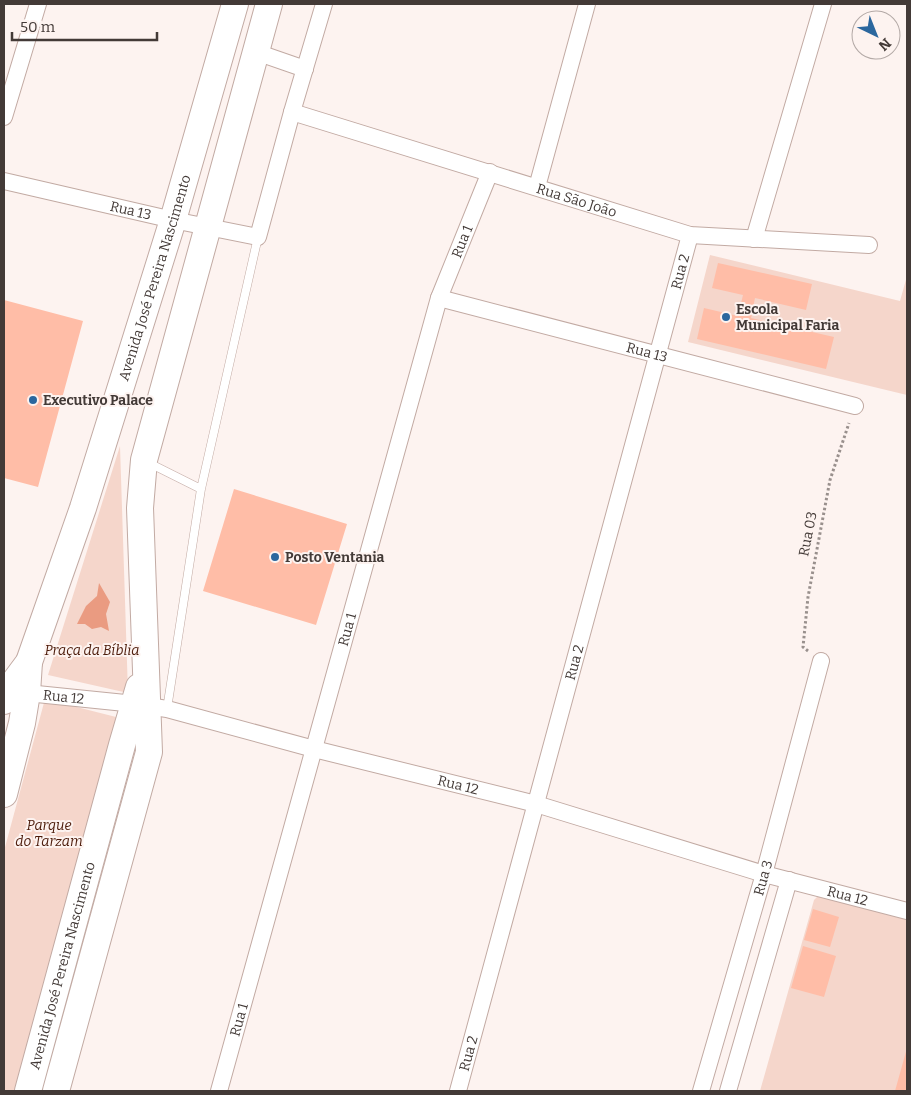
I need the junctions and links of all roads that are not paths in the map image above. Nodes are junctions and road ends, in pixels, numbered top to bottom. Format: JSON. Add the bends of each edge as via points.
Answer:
{"nodes":[{"id":1,"x":38,"y":4,"type":"edge"},
{"id":2,"x":236,"y":4,"type":"edge"},
{"id":3,"x":268,"y":4,"type":"edge"},
{"id":4,"x":324,"y":4,"type":"edge"},
{"id":5,"x":587,"y":4,"type":"edge"},
{"id":6,"x":823,"y":4,"type":"edge"},
{"id":7,"x":256,"y":52,"type":"junction"},
{"id":8,"x":304,"y":69,"type":"junction"},
{"id":9,"x":292,"y":112,"type":"junction"},
{"id":10,"x":4,"y":117,"type":"edge"},
{"id":11,"x":490,"y":172,"type":"junction"},
{"id":12,"x":4,"y":181,"type":"edge"},
{"id":13,"x":537,"y":187,"type":"junction"},
{"id":14,"x":173,"y":220,"type":"junction"},
{"id":15,"x":207,"y":227,"type":"junction"},
{"id":16,"x":690,"y":235,"type":"junction"},
{"id":17,"x":258,"y":237,"type":"junction"},
{"id":18,"x":754,"y":239,"type":"junction"},
{"id":19,"x":869,"y":245,"type":"dead end"},
{"id":20,"x":439,"y":298,"type":"junction"},
{"id":21,"x":657,"y":356,"type":"junction"},
{"id":22,"x":855,"y":406,"type":"road end"},
{"id":23,"x":144,"y":460,"type":"junction"},
{"id":24,"x":201,"y":489,"type":"junction"},
{"id":25,"x":821,"y":661,"type":"road end"},
{"id":26,"x":11,"y":693,"type":"edge"},
{"id":27,"x":150,"y":706,"type":"junction"},
{"id":28,"x":314,"y":749,"type":"junction"},
{"id":29,"x":4,"y":794,"type":"edge"},
{"id":30,"x":536,"y":804,"type":"junction"},
{"id":31,"x":764,"y":874,"type":"junction"},
{"id":32,"x":789,"y":880,"type":"junction"},
{"id":33,"x":907,"y":911,"type":"edge"},
{"id":34,"x":28,"y":1091,"type":"edge"},
{"id":35,"x":56,"y":1091,"type":"edge"},
{"id":36,"x":219,"y":1091,"type":"edge"},
{"id":37,"x":458,"y":1091,"type":"edge"},
{"id":38,"x":701,"y":1091,"type":"edge"},
{"id":39,"x":728,"y":1091,"type":"edge"}],
"edges":[{"from":1,"to":10,"type":"street"},
{"from":2,"to":14,"type":"main road","name":"Avenida José Pereira Nascimento"},
{"from":3,"to":7,"type":"main road","name":"Avenida José Pereira Nascimento"},
{"from":4,"to":8,"type":"street"},
{"from":5,"to":13,"type":"street"},
{"from":6,"to":18,"type":"street"},
{"from":7,"to":8,"type":"street"},
{"from":7,"to":15,"type":"main road","name":"Avenida José Pereira Nascimento"},
{"from":8,"to":9,"type":"street"},
{"from":9,"to":11,"type":"street","name":"Rua São João"},
{"from":9,"to":17,"type":"street"},
{"from":11,"to":13,"type":"street","name":"Rua São João"},
{"from":11,"to":20,"type":"street","name":"Rua 1"},
{"from":12,"to":14,"type":"street","name":"Rua 13"},
{"from":13,"to":16,"type":"street","name":"Rua São João"},
{"from":14,"to":15,"type":"street","name":"Rua 13"},
{"from":14,"to":26,"type":"main road","name":"Avenida José Pereira Nascimento","via":[[84,508],[29,662]]},
{"from":15,"to":17,"type":"street","name":"Rua 13"},
{"from":15,"to":23,"type":"main road","name":"Avenida José Pereira Nascimento"},
{"from":16,"to":18,"type":"street","name":"Rua São João"},
{"from":16,"to":21,"type":"street","name":"Rua 2"},
{"from":17,"to":24,"type":"lane"},
{"from":18,"to":19,"type":"street","name":"Rua São João"},
{"from":20,"to":21,"type":"street","name":"Rua 13"},
{"from":20,"to":28,"type":"street","name":"Rua 1"},
{"from":21,"to":22,"type":"street","name":"Rua 13"},
{"from":21,"to":30,"type":"street","name":"Rua 2"},
{"from":23,"to":24,"type":"lane"},
{"from":23,"to":27,"type":"main road","name":"Avenida José Pereira Nascimento","via":[[140,508],[145,668]]},
{"from":24,"to":27,"type":"lane"},
{"from":25,"to":31,"type":"street","name":"Rua 3"},
{"from":26,"to":27,"type":"street","name":"Rua 12"},
{"from":26,"to":29,"type":"main road","name":"Avenida José Pereira Nascimento","via":[[22,723]]},
{"from":27,"to":28,"type":"street","name":"Rua 12"},
{"from":27,"to":34,"type":"main road","name":"Avenida José Pereira Nascimento","via":[[122,745]]},
{"from":27,"to":35,"type":"main road","name":"Avenida José Pereira Nascimento","via":[[149,752]]},
{"from":28,"to":30,"type":"street","name":"Rua 12"},
{"from":28,"to":36,"type":"street","name":"Rua 1"},
{"from":30,"to":31,"type":"street","name":"Rua 12"},
{"from":30,"to":37,"type":"street","name":"Rua 2"},
{"from":31,"to":32,"type":"street","name":"Rua 12"},
{"from":31,"to":38,"type":"street","name":"Rua 3"},
{"from":32,"to":33,"type":"street","name":"Rua 12"},
{"from":32,"to":39,"type":"street","name":"Rua 3"}]}
